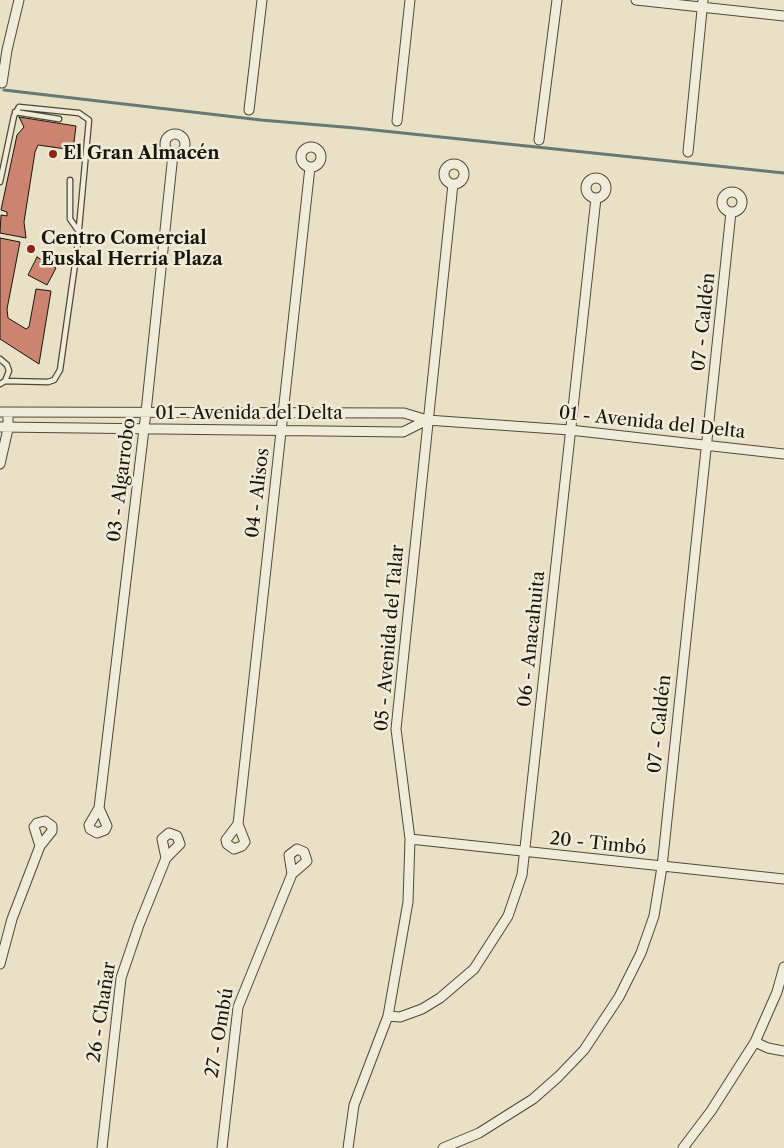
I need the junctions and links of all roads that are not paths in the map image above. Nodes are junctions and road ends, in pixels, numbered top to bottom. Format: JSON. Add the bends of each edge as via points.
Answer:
{"nodes":[{"id":1,"x":19,"y":0,"type":"edge"},
{"id":2,"x":262,"y":0,"type":"edge"},
{"id":3,"x":410,"y":0,"type":"edge"},
{"id":4,"x":557,"y":0,"type":"edge"},
{"id":5,"x":636,"y":0,"type":"edge"},
{"id":6,"x":703,"y":3,"type":"edge"},
{"id":7,"x":784,"y":16,"type":"edge"},
{"id":8,"x":2,"y":83,"type":"dead end"},
{"id":9,"x":249,"y":110,"type":"dead end"},
{"id":10,"x":15,"y":112,"type":"junction"},
{"id":11,"x":59,"y":119,"type":"dead end"},
{"id":12,"x":397,"y":121,"type":"dead end"},
{"id":13,"x":540,"y":140,"type":"dead end"},
{"id":14,"x":688,"y":152,"type":"dead end"},
{"id":15,"x":173,"y":154,"type":"dead end"},
{"id":16,"x":310,"y":167,"type":"dead end"},
{"id":17,"x":70,"y":180,"type":"dead end"},
{"id":18,"x":0,"y":182,"type":"edge"},
{"id":19,"x":453,"y":184,"type":"dead end"},
{"id":20,"x":596,"y":198,"type":"dead end"},
{"id":21,"x":731,"y":212,"type":"dead end"},
{"id":22,"x":77,"y":229,"type":"junction"},
{"id":23,"x":0,"y":359,"type":"edge"},
{"id":24,"x":2,"y":382,"type":"edge"},
{"id":25,"x":282,"y":411,"type":"junction"},
{"id":26,"x":3,"y":412,"type":"edge"},
{"id":27,"x":146,"y":412,"type":"junction"},
{"id":28,"x":427,"y":420,"type":"junction"},
{"id":29,"x":3,"y":427,"type":"edge"},
{"id":30,"x":282,"y":429,"type":"junction"},
{"id":31,"x":144,"y":430,"type":"junction"},
{"id":32,"x":570,"y":430,"type":"junction"},
{"id":33,"x":708,"y":444,"type":"junction"},
{"id":34,"x":784,"y":454,"type":"edge"},
{"id":35,"x":0,"y":464,"type":"edge"},
{"id":36,"x":99,"y":808,"type":"dead end"},
{"id":37,"x":238,"y":824,"type":"dead end"},
{"id":38,"x":410,"y":839,"type":"junction"},
{"id":39,"x":40,"y":846,"type":"dead end"},
{"id":40,"x":526,"y":852,"type":"junction"},
{"id":41,"x":166,"y":858,"type":"dead end"},
{"id":42,"x":662,"y":867,"type":"junction"},
{"id":43,"x":292,"y":874,"type":"dead end"},
{"id":44,"x":784,"y":879,"type":"edge"},
{"id":45,"x":0,"y":964,"type":"edge"},
{"id":46,"x":784,"y":967,"type":"edge"},
{"id":47,"x":388,"y":1016,"type":"junction"},
{"id":48,"x":755,"y":1042,"type":"junction"},
{"id":49,"x":784,"y":1051,"type":"edge"},
{"id":50,"x":102,"y":1148,"type":"edge"},
{"id":51,"x":222,"y":1148,"type":"edge"},
{"id":52,"x":348,"y":1148,"type":"edge"},
{"id":53,"x":443,"y":1148,"type":"edge"},
{"id":54,"x":683,"y":1148,"type":"edge"}],
"edges":[{"from":1,"to":8,"type":"street"},
{"from":2,"to":9,"type":"street"},
{"from":3,"to":12,"type":"street"},
{"from":4,"to":13,"type":"street"},
{"from":5,"to":6,"type":"street"},
{"from":6,"to":7,"type":"street"},
{"from":6,"to":14,"type":"street"},
{"from":10,"to":11,"type":"lane"},
{"from":10,"to":18,"type":"lane"},
{"from":10,"to":22,"type":"lane","via":[[22,105],[79,113],[90,120]]},
{"from":15,"to":27,"type":"street","name":"03 - Algarrobo"},
{"from":16,"to":25,"type":"street","name":"04 - Alisos"},
{"from":17,"to":22,"type":"lane","via":[[70,219]]},
{"from":19,"to":28,"type":"street","name":"05 - Avenida del Talar"},
{"from":20,"to":32,"type":"street","name":"06 - Anacahuita"},
{"from":21,"to":33,"type":"street","name":"07 - Caldén"},
{"from":22,"to":24,"type":"lane","via":[[76,260],[60,370],[54,380],[48,382]]},
{"from":23,"to":24,"type":"lane","via":[[9,371]]},
{"from":25,"to":27,"type":"street","name":"01 - Avenida del Delta"},
{"from":25,"to":28,"type":"street","name":"01 - Avenida del Delta","via":[[404,413]]},
{"from":25,"to":30,"type":"street","name":"04 - Alisos"},
{"from":26,"to":27,"type":"street","name":"01 - Avenida del Delta"},
{"from":26,"to":29,"type":"street"},
{"from":27,"to":31,"type":"street","name":"03 - Algarrobo"},
{"from":28,"to":30,"type":"street","name":"01 - Avenida del Delta","via":[[403,432]]},
{"from":28,"to":32,"type":"street","name":"01 - Avenida del Delta"},
{"from":28,"to":38,"type":"street","name":"05 - Avenida del Talar","via":[[396,730]]},
{"from":29,"to":31,"type":"street","name":"01 - Avenida del Delta"},
{"from":29,"to":35,"type":"street"},
{"from":30,"to":31,"type":"street","name":"01 - Avenida del Delta"},
{"from":30,"to":37,"type":"street","name":"04 - Alisos"},
{"from":31,"to":36,"type":"street","name":"03 - Algarrobo"},
{"from":32,"to":33,"type":"street","name":"01 - Avenida del Delta"},
{"from":32,"to":40,"type":"street","name":"06 - Anacahuita"},
{"from":33,"to":34,"type":"street","name":"01 - Avenida del Delta"},
{"from":33,"to":42,"type":"street","name":"07 - Caldén"},
{"from":38,"to":40,"type":"street","name":"20 - Timbó"},
{"from":38,"to":47,"type":"street","name":"05 - Avenida del Talar","via":[[408,902]]},
{"from":39,"to":45,"type":"street","via":[[12,919]]},
{"from":40,"to":42,"type":"street","name":"20 - Timbó"},
{"from":40,"to":47,"type":"street","name":"06 - Anacahuita","via":[[508,916],[474,969],[422,1009],[400,1017]]},
{"from":41,"to":50,"type":"street","name":"26 - Chañar","via":[[121,978]]},
{"from":42,"to":44,"type":"street","name":"20 - Timbó"},
{"from":42,"to":53,"type":"street","name":"07 - Caldén","via":[[654,916],[640,953],[619,997],[584,1050],[526,1104],[479,1133]]},
{"from":43,"to":51,"type":"street","name":"27 - Ombú","via":[[238,1008]]},
{"from":46,"to":48,"type":"street"},
{"from":47,"to":52,"type":"street","name":"05 - Avenida del Talar","via":[[354,1105]]},
{"from":48,"to":49,"type":"street"},
{"from":48,"to":54,"type":"street","via":[[716,1104]]}]}
